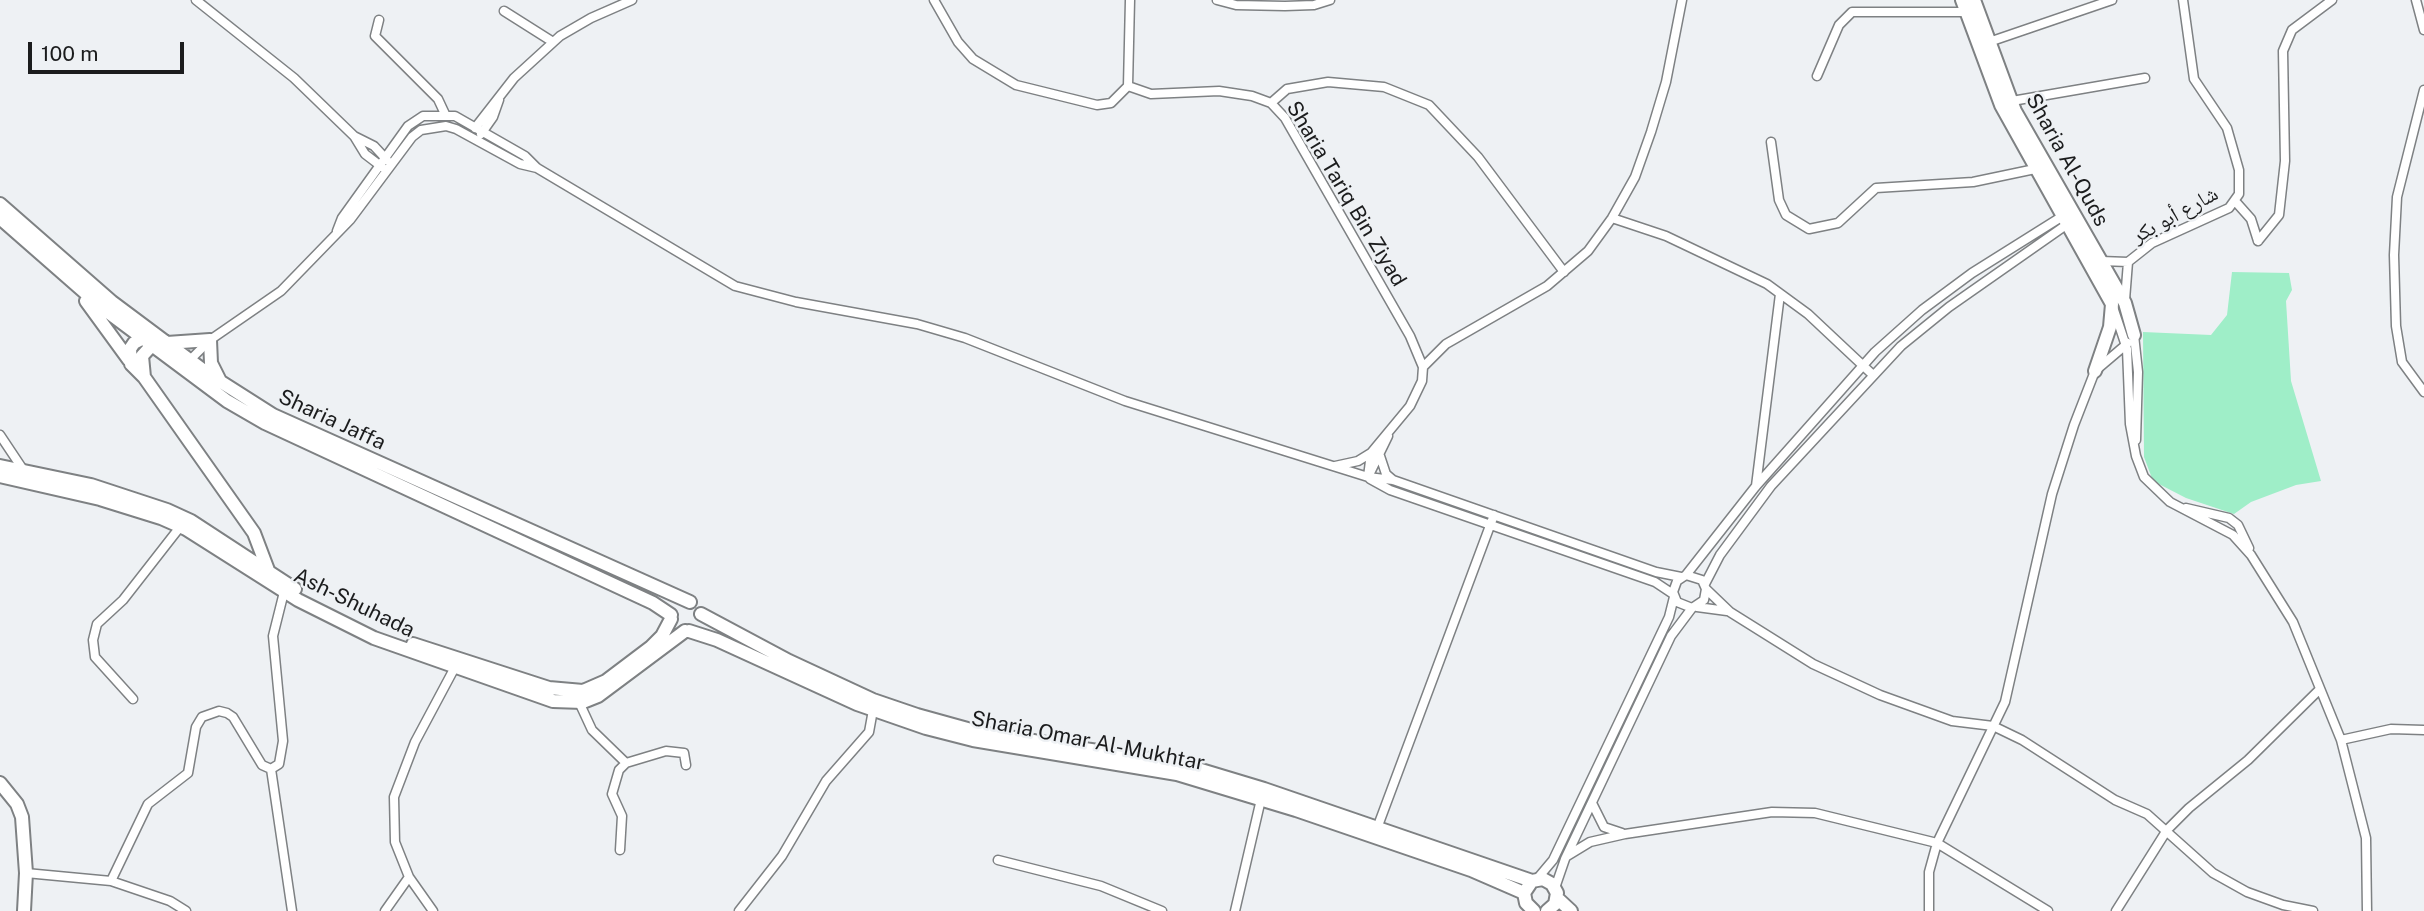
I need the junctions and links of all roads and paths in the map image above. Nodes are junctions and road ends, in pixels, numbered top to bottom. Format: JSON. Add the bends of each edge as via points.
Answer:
{"nodes":[{"id":1,"x":197,"y":0,"type":"edge"},
{"id":2,"x":632,"y":0,"type":"edge"},
{"id":3,"x":934,"y":0,"type":"edge"},
{"id":4,"x":1217,"y":0,"type":"edge"},
{"id":5,"x":1331,"y":0,"type":"edge"},
{"id":6,"x":1682,"y":0,"type":"edge"},
{"id":7,"x":1974,"y":0,"type":"edge"},
{"id":8,"x":2112,"y":0,"type":"edge"},
{"id":9,"x":2183,"y":0,"type":"edge"},
{"id":10,"x":2332,"y":0,"type":"edge"},
{"id":11,"x":2416,"y":0,"type":"edge"},
{"id":12,"x":1133,"y":1,"type":"edge"},
{"id":13,"x":1964,"y":6,"type":"edge"},
{"id":14,"x":503,"y":11,"type":"dead end"},
{"id":15,"x":379,"y":20,"type":"dead end"},
{"id":16,"x":2424,"y":30,"type":"edge"},
{"id":17,"x":553,"y":41,"type":"junction"},
{"id":18,"x":1989,"y":42,"type":"junction"},
{"id":19,"x":1816,"y":76,"type":"dead end"},
{"id":20,"x":2145,"y":78,"type":"dead end"},
{"id":21,"x":1128,"y":86,"type":"junction"},
{"id":22,"x":2424,"y":90,"type":"edge"},
{"id":23,"x":501,"y":94,"type":"junction"},
{"id":24,"x":2011,"y":101,"type":"junction"},
{"id":25,"x":1271,"y":103,"type":"junction"},
{"id":26,"x":445,"y":114,"type":"junction"},
{"id":27,"x":475,"y":125,"type":"junction"},
{"id":28,"x":484,"y":131,"type":"junction"},
{"id":29,"x":354,"y":136,"type":"junction"},
{"id":30,"x":475,"y":138,"type":"junction"},
{"id":31,"x":1771,"y":142,"type":"dead end"},
{"id":32,"x":386,"y":157,"type":"junction"},
{"id":33,"x":379,"y":167,"type":"junction"},
{"id":34,"x":390,"y":168,"type":"junction"},
{"id":35,"x":537,"y":168,"type":"junction"},
{"id":36,"x":2035,"y":169,"type":"junction"},
{"id":37,"x":2235,"y":201,"type":"junction"},
{"id":38,"x":0,"y":204,"type":"edge"},
{"id":39,"x":0,"y":218,"type":"edge"},
{"id":40,"x":1612,"y":218,"type":"junction"},
{"id":41,"x":2067,"y":218,"type":"junction"},
{"id":42,"x":337,"y":231,"type":"junction"},
{"id":43,"x":2101,"y":261,"type":"junction"},
{"id":44,"x":2128,"y":261,"type":"junction"},
{"id":45,"x":1564,"y":272,"type":"junction"},
{"id":46,"x":72,"y":281,"type":"junction"},
{"id":47,"x":1780,"y":294,"type":"junction"},
{"id":48,"x":2118,"y":304,"type":"junction"},
{"id":49,"x":149,"y":338,"type":"junction"},
{"id":50,"x":210,"y":340,"type":"junction"},
{"id":51,"x":2130,"y":340,"type":"junction"},
{"id":52,"x":166,"y":343,"type":"junction"},
{"id":53,"x":131,"y":362,"type":"junction"},
{"id":54,"x":184,"y":363,"type":"junction"},
{"id":55,"x":1862,"y":365,"type":"junction"},
{"id":56,"x":1423,"y":367,"type":"junction"},
{"id":57,"x":2095,"y":371,"type":"junction"},
{"id":58,"x":1873,"y":375,"type":"junction"},
{"id":59,"x":144,"y":377,"type":"junction"},
{"id":60,"x":221,"y":383,"type":"junction"},
{"id":61,"x":2424,"y":392,"type":"edge"},
{"id":62,"x":0,"y":435,"type":"edge"},
{"id":63,"x":1375,"y":454,"type":"junction"},
{"id":64,"x":2136,"y":456,"type":"junction"},
{"id":65,"x":0,"y":466,"type":"edge"},
{"id":66,"x":1333,"y":466,"type":"junction"},
{"id":67,"x":24,"y":471,"type":"junction"},
{"id":68,"x":0,"y":476,"type":"edge"},
{"id":69,"x":1368,"y":477,"type":"junction"},
{"id":70,"x":1393,"y":480,"type":"junction"},
{"id":71,"x":1756,"y":486,"type":"junction"},
{"id":72,"x":1494,"y":515,"type":"junction"},
{"id":73,"x":1491,"y":525,"type":"junction"},
{"id":74,"x":180,"y":527,"type":"junction"},
{"id":75,"x":268,"y":571,"type":"junction"},
{"id":76,"x":1684,"y":576,"type":"junction"},
{"id":77,"x":272,"y":584,"type":"junction"},
{"id":78,"x":1705,"y":587,"type":"junction"},
{"id":79,"x":284,"y":592,"type":"junction"},
{"id":80,"x":1674,"y":596,"type":"junction"},
{"id":81,"x":690,"y":602,"type":"junction"},
{"id":82,"x":1694,"y":607,"type":"junction"},
{"id":83,"x":1730,"y":611,"type":"junction"},
{"id":84,"x":701,"y":614,"type":"junction"},
{"id":85,"x":671,"y":617,"type":"junction"},
{"id":86,"x":687,"y":631,"type":"junction"},
{"id":87,"x":454,"y":668,"type":"junction"},
{"id":88,"x":2319,"y":691,"type":"junction"},
{"id":89,"x":133,"y":699,"type":"dead end"},
{"id":90,"x":579,"y":702,"type":"junction"},
{"id":91,"x":873,"y":710,"type":"junction"},
{"id":92,"x":1993,"y":726,"type":"junction"},
{"id":93,"x":2424,"y":730,"type":"edge"},
{"id":94,"x":2341,"y":740,"type":"junction"},
{"id":95,"x":626,"y":763,"type":"junction"},
{"id":96,"x":687,"y":765,"type":"dead end"},
{"id":97,"x":271,"y":769,"type":"junction"},
{"id":98,"x":0,"y":783,"type":"edge"},
{"id":99,"x":1262,"y":794,"type":"junction"},
{"id":100,"x":1592,"y":802,"type":"junction"},
{"id":101,"x":2167,"y":831,"type":"junction"},
{"id":102,"x":1376,"y":832,"type":"junction"},
{"id":103,"x":1625,"y":834,"type":"junction"},
{"id":104,"x":1937,"y":843,"type":"junction"},
{"id":105,"x":620,"y":850,"type":"dead end"},
{"id":106,"x":1567,"y":856,"type":"junction"},
{"id":107,"x":998,"y":860,"type":"dead end"},
{"id":108,"x":26,"y":873,"type":"junction"},
{"id":109,"x":409,"y":877,"type":"junction"},
{"id":110,"x":1535,"y":880,"type":"junction"},
{"id":111,"x":111,"y":881,"type":"junction"},
{"id":112,"x":1524,"y":893,"type":"junction"},
{"id":113,"x":1556,"y":893,"type":"junction"},
{"id":114,"x":24,"y":911,"type":"edge"},
{"id":115,"x":186,"y":911,"type":"edge"},
{"id":116,"x":292,"y":911,"type":"edge"},
{"id":117,"x":385,"y":911,"type":"edge"},
{"id":118,"x":433,"y":911,"type":"edge"},
{"id":119,"x":739,"y":911,"type":"edge"},
{"id":120,"x":1162,"y":911,"type":"edge"},
{"id":121,"x":1235,"y":911,"type":"edge"},
{"id":122,"x":1534,"y":911,"type":"edge"},
{"id":123,"x":1547,"y":911,"type":"edge"},
{"id":124,"x":1571,"y":911,"type":"edge"},
{"id":125,"x":1929,"y":911,"type":"edge"},
{"id":126,"x":2048,"y":911,"type":"edge"},
{"id":127,"x":2116,"y":911,"type":"edge"},
{"id":128,"x":2313,"y":911,"type":"edge"},
{"id":129,"x":2367,"y":911,"type":"edge"}],
"edges":[{"from":1,"to":29,"type":"street","via":[[293,78]]},
{"from":2,"to":17,"type":"street"},
{"from":3,"to":21,"type":"street","via":[[973,59],[1016,85],[1097,105],[1111,103]]},
{"from":4,"to":5,"type":"street","via":[[1285,6]]},
{"from":6,"to":40,"type":"street","via":[[1651,132],[1635,177]]},
{"from":7,"to":18,"type":"main road","name":"Sharia Al-Quds"},
{"from":8,"to":18,"type":"street"},
{"from":9,"to":37,"type":"street","name":"شارع أبو بكر","via":[[2194,79],[2227,128],[2234,149],[2239,170]]},
{"from":10,"to":37,"type":"street","via":[[2292,30],[2283,51],[2285,161],[2279,215],[2258,241],[2251,219]]},
{"from":11,"to":16,"type":"street"},
{"from":12,"to":21,"type":"street"},
{"from":13,"to":19,"type":"street","via":[[1852,12],[1839,25]]},
{"from":13,"to":36,"type":"main road","name":"Sharia Al-Quds","via":[[2001,105]]},
{"from":14,"to":17,"type":"street"},
{"from":15,"to":26,"type":"street","via":[[375,36],[438,99]]},
{"from":17,"to":23,"type":"street"},
{"from":18,"to":24,"type":"main road","name":"Sharia Al-Quds"},
{"from":20,"to":24,"type":"street"},
{"from":21,"to":25,"type":"street","name":"Sharia Tariq Bin Ziyad","via":[[1152,94],[1219,91]]},
{"from":22,"to":61,"type":"street","via":[[2398,197],[2394,255],[2402,362]]},
{"from":23,"to":27,"type":"street"},
{"from":23,"to":28,"type":"street"},
{"from":24,"to":41,"type":"main road","name":"Sharia Al-Quds"},
{"from":25,"to":45,"type":"street","via":[[1287,89],[1328,82],[1384,87],[1429,105],[1478,157]]},
{"from":25,"to":56,"type":"street","name":"Sharia Tariq Bin Ziyad","via":[[1286,118],[1410,336]]},
{"from":26,"to":27,"type":"street"},
{"from":26,"to":32,"type":"street","via":[[415,120]]},
{"from":27,"to":28,"type":"street"},
{"from":27,"to":30,"type":"street"},
{"from":28,"to":30,"type":"street"},
{"from":28,"to":35,"type":"street"},
{"from":29,"to":32,"type":"street"},
{"from":29,"to":33,"type":"street"},
{"from":30,"to":34,"type":"street","via":[[446,126],[421,130]]},
{"from":30,"to":35,"type":"street","via":[[520,164]]},
{"from":31,"to":36,"type":"street","via":[[1779,200],[1786,215],[1809,229],[1838,223],[1877,188],[1973,182]]},
{"from":32,"to":33,"type":"street"},
{"from":32,"to":34,"type":"street"},
{"from":33,"to":34,"type":"street"},
{"from":33,"to":42,"type":"street"},
{"from":34,"to":42,"type":"street"},
{"from":35,"to":66,"type":"street","via":[[735,285],[965,338],[1125,401]]},
{"from":36,"to":41,"type":"main road","name":"Sharia Al-Quds"},
{"from":37,"to":44,"type":"street","name":"شارع أبو بكر","via":[[2226,210],[2152,243]]},
{"from":38,"to":49,"type":"main road","name":"Sharia Jaffa"},
{"from":39,"to":46,"type":"main road","name":"Sharia Jaffa"},
{"from":40,"to":45,"type":"street","via":[[1588,251]]},
{"from":40,"to":47,"type":"street","via":[[1666,236]]},
{"from":41,"to":43,"type":"main road","name":"Sharia Al-Quds"},
{"from":41,"to":48,"type":"main road","name":"Sharia Al-Quds"},
{"from":41,"to":55,"type":"street","via":[[1922,310]]},
{"from":41,"to":58,"type":"street","via":[[1949,307]]},
{"from":42,"to":50,"type":"street","via":[[281,291]]},
{"from":43,"to":44,"type":"street"},
{"from":43,"to":48,"type":"main road","name":"Sharia Al-Quds"},
{"from":44,"to":48,"type":"street"},
{"from":45,"to":56,"type":"street","via":[[1538,292],[1446,344]]},
{"from":46,"to":49,"type":"main road","name":"Sharia Jaffa"},
{"from":46,"to":53,"type":"main road"},
{"from":47,"to":55,"type":"street"},
{"from":47,"to":71,"type":"street"},
{"from":48,"to":51,"type":"main road","name":"Sharia Al-Quds"},
{"from":48,"to":57,"type":"main road"},
{"from":49,"to":52,"type":"main road","name":"Sharia Jaffa"},
{"from":49,"to":53,"type":"main road","via":[[130,349]]},
{"from":49,"to":54,"type":"main road","name":"Sharia Jaffa"},
{"from":49,"to":59,"type":"main road","via":[[142,356]]},
{"from":50,"to":52,"type":"main road"},
{"from":50,"to":54,"type":"street"},
{"from":50,"to":60,"type":"main road","via":[[211,363]]},
{"from":51,"to":57,"type":"street"},
{"from":51,"to":64,"type":"street","via":[[2130,424]]},
{"from":51,"to":64,"type":"street","via":[[2138,372]]},
{"from":52,"to":54,"type":"main road","name":"Sharia Jaffa"},
{"from":53,"to":59,"type":"main road"},
{"from":54,"to":60,"type":"main road","name":"Sharia Jaffa"},
{"from":54,"to":85,"type":"main road","name":"Sharia Jaffa","via":[[265,423],[653,603]]},
{"from":55,"to":58,"type":"street"},
{"from":55,"to":71,"type":"street"},
{"from":56,"to":63,"type":"street","via":[[1418,394]]},
{"from":57,"to":92,"type":"street","via":[[2052,494],[2005,702]]},
{"from":58,"to":78,"type":"street","via":[[1771,486],[1720,555]]},
{"from":59,"to":75,"type":"main road","via":[[254,533]]},
{"from":60,"to":81,"type":"main road","name":"Sharia Jaffa","via":[[320,438]]},
{"from":62,"to":67,"type":"street"},
{"from":63,"to":66,"type":"street"},
{"from":63,"to":69,"type":"street"},
{"from":63,"to":70,"type":"street"},
{"from":64,"to":88,"type":"street","via":[[2151,487],[2180,507],[2229,518],[2245,537],[2251,555],[2293,622]]},
{"from":65,"to":67,"type":"main road","name":"Ash-Shuhada"},
{"from":66,"to":69,"type":"street"},
{"from":67,"to":75,"type":"main road","name":"Ash-Shuhada","via":[[91,485],[167,510]]},
{"from":68,"to":74,"type":"main road","name":"Ash-Shuhada","via":[[100,499]]},
{"from":69,"to":70,"type":"street"},
{"from":69,"to":73,"type":"street","via":[[1390,490]]},
{"from":70,"to":72,"type":"street"},
{"from":71,"to":76,"type":"street"},
{"from":72,"to":73,"type":"street"},
{"from":72,"to":76,"type":"street","via":[[1656,572]]},
{"from":73,"to":80,"type":"street","via":[[1655,582]]},
{"from":73,"to":102,"type":"street"},
{"from":74,"to":77,"type":"main road","name":"Ash-Shuhada"},
{"from":74,"to":89,"type":"street","via":[[97,624],[95,657]]},
{"from":75,"to":77,"type":"main road"},
{"from":75,"to":85,"type":"main road","name":"Ash-Shuhada","via":[[379,631],[566,692],[583,691],[606,681],[656,642]]},
{"from":76,"to":78,"type":"street","via":[[1698,577]]},
{"from":76,"to":80,"type":"street","via":[[1674,586]]},
{"from":77,"to":79,"type":"main road","name":"Ash-Shuhada"},
{"from":78,"to":82,"type":"street","via":[[1704,600]]},
{"from":78,"to":83,"type":"street"},
{"from":79,"to":87,"type":"main road","name":"Ash-Shuhada","via":[[374,638]]},
{"from":79,"to":97,"type":"street","via":[[272,636],[283,741],[279,764]]},
{"from":80,"to":82,"type":"street","via":[[1681,606]]},
{"from":80,"to":110,"type":"street","via":[[1669,617],[1559,848]]},
{"from":81,"to":84,"type":"main road"},
{"from":81,"to":85,"type":"main road","via":[[679,603]]},
{"from":82,"to":83,"type":"street"},
{"from":82,"to":100,"type":"street","via":[[1671,636]]},
{"from":83,"to":92,"type":"street","via":[[1813,664],[1880,695],[1952,721]]},
{"from":84,"to":86,"type":"main road","via":[[697,626]]},
{"from":84,"to":99,"type":"main road","name":"Sharia Omar Al-Mukhtar","via":[[789,661],[917,715],[982,733],[1181,764]]},
{"from":85,"to":86,"type":"main road","via":[[676,628]]},
{"from":86,"to":90,"type":"main road","name":"Ash-Shuhada","via":[[620,683]]},
{"from":86,"to":91,"type":"main road","name":"Sharia Omar Al-Mukhtar"},
{"from":87,"to":90,"type":"main road","name":"Ash-Shuhada","via":[[553,701]]},
{"from":87,"to":109,"type":"street","via":[[415,742],[394,797],[396,842]]},
{"from":88,"to":94,"type":"street"},
{"from":88,"to":101,"type":"street"},
{"from":90,"to":95,"type":"street","via":[[592,730]]},
{"from":91,"to":99,"type":"main road","name":"Sharia Omar Al-Mukhtar","via":[[973,740],[1166,772]]},
{"from":91,"to":119,"type":"street","via":[[869,732],[826,781],[782,856]]},
{"from":92,"to":101,"type":"street","via":[[2115,800],[2147,814]]},
{"from":92,"to":104,"type":"street"},
{"from":93,"to":94,"type":"street","via":[[2391,729]]},
{"from":94,"to":129,"type":"street","via":[[2366,838]]},
{"from":95,"to":96,"type":"street","via":[[666,751],[684,753]]},
{"from":95,"to":105,"type":"street","via":[[617,774],[612,794],[622,816]]},
{"from":97,"to":111,"type":"street","via":[[262,765],[233,718],[219,711],[202,717],[188,773],[148,804]]},
{"from":97,"to":116,"type":"street"},
{"from":98,"to":108,"type":"main road","via":[[22,817]]},
{"from":99,"to":102,"type":"main road","name":"Sharia Omar Al-Mukhtar"},
{"from":99,"to":121,"type":"street"},
{"from":100,"to":103,"type":"street","via":[[1604,827]]},
{"from":100,"to":106,"type":"street"},
{"from":101,"to":127,"type":"street"},
{"from":101,"to":128,"type":"street","via":[[2213,873],[2247,892]]},
{"from":102,"to":110,"type":"main road","name":"Sharia Omar Al-Mukhtar"},
{"from":102,"to":112,"type":"main road","name":"Sharia Omar Al-Mukhtar"},
{"from":103,"to":104,"type":"street","via":[[1772,812],[1815,813]]},
{"from":103,"to":106,"type":"street","via":[[1590,842]]},
{"from":104,"to":125,"type":"street","via":[[1929,872]]},
{"from":104,"to":126,"type":"street"},
{"from":106,"to":113,"type":"street"},
{"from":107,"to":120,"type":"street","via":[[1101,886]]},
{"from":108,"to":111,"type":"street"},
{"from":108,"to":114,"type":"main road"},
{"from":109,"to":117,"type":"street"},
{"from":109,"to":118,"type":"street"},
{"from":110,"to":112,"type":"main road"},
{"from":110,"to":113,"type":"main road","name":"Sharia Omar Al-Mukhtar","via":[[1548,881]]},
{"from":111,"to":115,"type":"street"},
{"from":112,"to":122,"type":"main road"},
{"from":113,"to":123,"type":"main road"},
{"from":113,"to":124,"type":"main road"}]}
